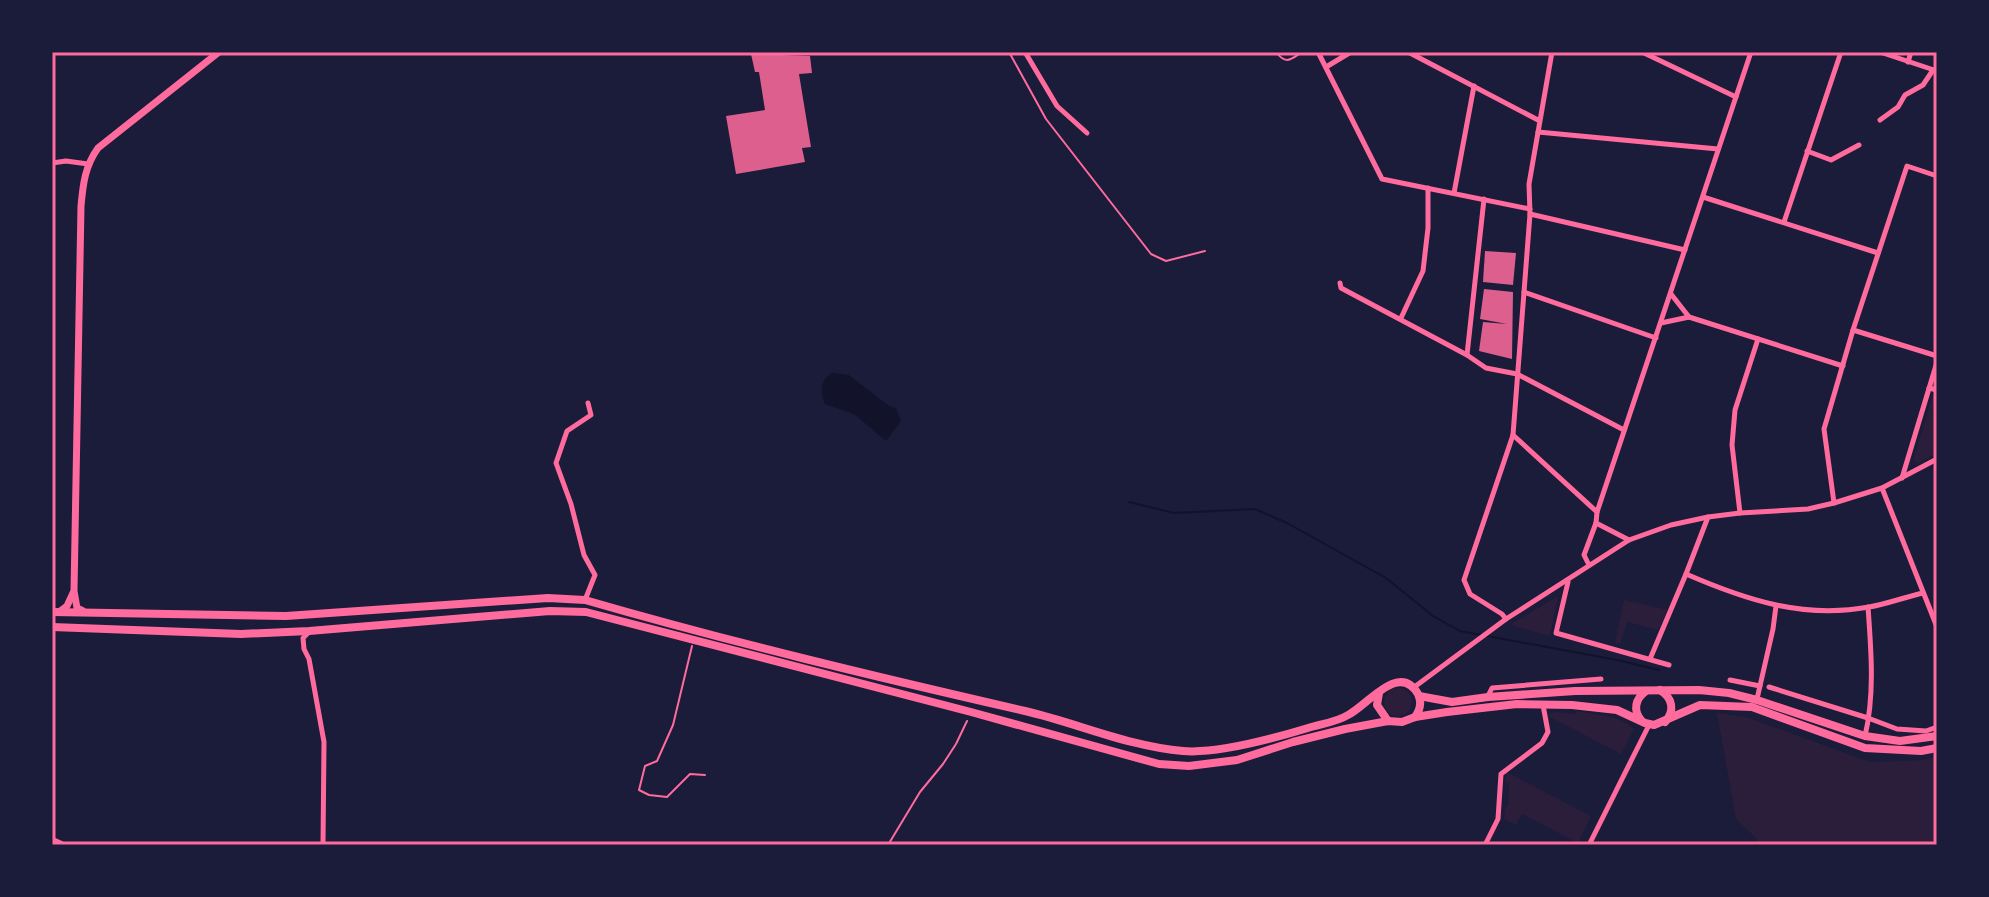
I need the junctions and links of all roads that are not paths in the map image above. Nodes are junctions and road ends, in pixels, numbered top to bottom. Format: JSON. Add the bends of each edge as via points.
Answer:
{"nodes":[{"id":1,"x":219,"y":52,"type":"edge"},
{"id":2,"x":1009,"y":52,"type":"edge"},
{"id":3,"x":1025,"y":52,"type":"edge"},
{"id":4,"x":1276,"y":52,"type":"edge"},
{"id":5,"x":1302,"y":52,"type":"edge"},
{"id":6,"x":1318,"y":52,"type":"edge"},
{"id":7,"x":1351,"y":52,"type":"edge"},
{"id":8,"x":1408,"y":52,"type":"edge"},
{"id":9,"x":1552,"y":52,"type":"edge"},
{"id":10,"x":1642,"y":52,"type":"edge"},
{"id":11,"x":1751,"y":52,"type":"edge"},
{"id":12,"x":1841,"y":52,"type":"edge"},
{"id":13,"x":1880,"y":52,"type":"edge"},
{"id":14,"x":1911,"y":52,"type":"edge"},
{"id":15,"x":1908,"y":62,"type":"junction"},
{"id":16,"x":1326,"y":67,"type":"junction"},
{"id":17,"x":1935,"y":70,"type":"edge"},
{"id":18,"x":1474,"y":86,"type":"junction"},
{"id":19,"x":1736,"y":97,"type":"junction"},
{"id":20,"x":1539,"y":120,"type":"junction"},
{"id":21,"x":1880,"y":120,"type":"dead end"},
{"id":22,"x":1538,"y":132,"type":"junction"},
{"id":23,"x":1087,"y":133,"type":"dead end"},
{"id":24,"x":1859,"y":145,"type":"dead end"},
{"id":25,"x":1718,"y":149,"type":"junction"},
{"id":26,"x":1807,"y":151,"type":"junction"},
{"id":27,"x":52,"y":163,"type":"edge"},
{"id":28,"x":88,"y":164,"type":"junction"},
{"id":29,"x":1937,"y":176,"type":"edge"},
{"id":30,"x":1428,"y":188,"type":"junction"},
{"id":31,"x":1454,"y":193,"type":"junction"},
{"id":32,"x":1703,"y":197,"type":"junction"},
{"id":33,"x":1484,"y":199,"type":"junction"},
{"id":34,"x":1530,"y":211,"type":"junction"},
{"id":35,"x":1784,"y":222,"type":"junction"},
{"id":36,"x":1685,"y":250,"type":"junction"},
{"id":37,"x":1205,"y":251,"type":"dead end"},
{"id":38,"x":1878,"y":253,"type":"junction"},
{"id":39,"x":1340,"y":283,"type":"dead end"},
{"id":40,"x":1524,"y":292,"type":"junction"},
{"id":41,"x":1671,"y":294,"type":"junction"},
{"id":42,"x":1689,"y":317,"type":"junction"},
{"id":43,"x":1401,"y":318,"type":"junction"},
{"id":44,"x":1661,"y":323,"type":"junction"},
{"id":45,"x":1853,"y":330,"type":"junction"},
{"id":46,"x":1656,"y":338,"type":"junction"},
{"id":47,"x":1758,"y":339,"type":"junction"},
{"id":48,"x":1467,"y":355,"type":"junction"},
{"id":49,"x":1937,"y":359,"type":"edge"},
{"id":50,"x":1843,"y":366,"type":"junction"},
{"id":51,"x":1517,"y":374,"type":"junction"},
{"id":52,"x":1929,"y":388,"type":"junction"},
{"id":53,"x":1937,"y":390,"type":"edge"},
{"id":54,"x":588,"y":403,"type":"dead end"},
{"id":55,"x":1624,"y":430,"type":"junction"},
{"id":56,"x":1513,"y":435,"type":"junction"},
{"id":57,"x":1937,"y":459,"type":"edge"},
{"id":58,"x":1902,"y":478,"type":"junction"},
{"id":59,"x":1882,"y":488,"type":"junction"},
{"id":60,"x":1834,"y":503,"type":"junction"},
{"id":61,"x":1597,"y":512,"type":"junction"},
{"id":62,"x":1740,"y":513,"type":"junction"},
{"id":63,"x":1708,"y":517,"type":"junction"},
{"id":64,"x":1596,"y":523,"type":"junction"},
{"id":65,"x":1629,"y":540,"type":"junction"},
{"id":66,"x":1589,"y":565,"type":"junction"},
{"id":67,"x":1686,"y":574,"type":"junction"},
{"id":68,"x":1568,"y":581,"type":"junction"},
{"id":69,"x":74,"y":591,"type":"junction"},
{"id":70,"x":1923,"y":593,"type":"junction"},
{"id":71,"x":585,"y":600,"type":"junction"},
{"id":72,"x":1776,"y":606,"type":"junction"},
{"id":73,"x":1868,"y":607,"type":"junction"},
{"id":74,"x":56,"y":612,"type":"edge"},
{"id":75,"x":88,"y":613,"type":"junction"},
{"id":76,"x":1506,"y":619,"type":"junction"},
{"id":77,"x":52,"y":627,"type":"edge"},
{"id":78,"x":1937,"y":627,"type":"edge"},
{"id":79,"x":309,"y":631,"type":"junction"},
{"id":80,"x":1650,"y":659,"type":"junction"},
{"id":81,"x":1669,"y":665,"type":"dead end"},
{"id":82,"x":1601,"y":679,"type":"dead end"},
{"id":83,"x":1730,"y":680,"type":"dead end"},
{"id":84,"x":1570,"y":682,"type":"junction"},
{"id":85,"x":1760,"y":686,"type":"junction"},
{"id":86,"x":1769,"y":687,"type":"dead end"},
{"id":87,"x":1647,"y":690,"type":"junction"},
{"id":88,"x":1659,"y":690,"type":"junction"},
{"id":89,"x":1575,"y":691,"type":"junction"},
{"id":90,"x":1380,"y":692,"type":"junction"},
{"id":91,"x":1416,"y":692,"type":"junction"},
{"id":92,"x":1488,"y":697,"type":"junction"},
{"id":93,"x":1757,"y":700,"type":"junction"},
{"id":94,"x":1543,"y":704,"type":"junction"},
{"id":95,"x":1415,"y":717,"type":"junction"},
{"id":96,"x":1868,"y":718,"type":"junction"},
{"id":97,"x":1388,"y":721,"type":"junction"},
{"id":98,"x":1664,"y":722,"type":"junction"},
{"id":99,"x":1646,"y":723,"type":"junction"},
{"id":100,"x":1937,"y":727,"type":"edge"},
{"id":101,"x":1865,"y":736,"type":"junction"},
{"id":102,"x":1937,"y":736,"type":"edge"},
{"id":103,"x":1937,"y":748,"type":"edge"},
{"id":104,"x":52,"y":841,"type":"edge"},
{"id":105,"x":61,"y":845,"type":"edge"},
{"id":106,"x":323,"y":845,"type":"edge"},
{"id":107,"x":1485,"y":845,"type":"edge"},
{"id":108,"x":1589,"y":845,"type":"edge"}],
"edges":[{"from":1,"to":28,"type":"main road","via":[[98,148]]},
{"from":2,"to":37,"type":"lane","via":[[1046,119],[1151,254],[1166,261]]},
{"from":3,"to":23,"type":"street","via":[[1057,106]]},
{"from":4,"to":5,"type":"lane","via":[[1286,60]]},
{"from":6,"to":16,"type":"street"},
{"from":7,"to":16,"type":"street"},
{"from":8,"to":18,"type":"street"},
{"from":9,"to":20,"type":"street"},
{"from":10,"to":19,"type":"street"},
{"from":11,"to":19,"type":"street"},
{"from":12,"to":26,"type":"street"},
{"from":13,"to":15,"type":"street"},
{"from":14,"to":15,"type":"street"},
{"from":15,"to":17,"type":"street"},
{"from":16,"to":30,"type":"street","via":[[1382,179]]},
{"from":17,"to":21,"type":"street"},
{"from":18,"to":20,"type":"street"},
{"from":18,"to":31,"type":"street"},
{"from":19,"to":25,"type":"street"},
{"from":20,"to":22,"type":"street"},
{"from":22,"to":25,"type":"street"},
{"from":22,"to":34,"type":"street"},
{"from":24,"to":26,"type":"street","via":[[1831,160]]},
{"from":25,"to":32,"type":"street"},
{"from":26,"to":35,"type":"street"},
{"from":27,"to":28,"type":"street"},
{"from":28,"to":69,"type":"main road","via":[[81,206]]},
{"from":29,"to":38,"type":"street","via":[[1907,166]]},
{"from":30,"to":31,"type":"street"},
{"from":30,"to":43,"type":"street","via":[[1423,271]]},
{"from":31,"to":33,"type":"street"},
{"from":32,"to":35,"type":"street"},
{"from":32,"to":36,"type":"street"},
{"from":33,"to":34,"type":"street"},
{"from":33,"to":48,"type":"street"},
{"from":34,"to":36,"type":"street"},
{"from":34,"to":40,"type":"street"},
{"from":35,"to":38,"type":"street"},
{"from":36,"to":41,"type":"street"},
{"from":38,"to":45,"type":"street"},
{"from":39,"to":43,"type":"street"},
{"from":40,"to":46,"type":"street"},
{"from":40,"to":51,"type":"street"},
{"from":41,"to":42,"type":"street"},
{"from":41,"to":44,"type":"street"},
{"from":42,"to":44,"type":"street"},
{"from":42,"to":47,"type":"street"},
{"from":43,"to":48,"type":"street"},
{"from":44,"to":46,"type":"street"},
{"from":45,"to":49,"type":"street"},
{"from":45,"to":50,"type":"street"},
{"from":46,"to":55,"type":"street"},
{"from":47,"to":50,"type":"street"},
{"from":47,"to":62,"type":"street","via":[[1735,410],[1732,445]]},
{"from":48,"to":51,"type":"street","via":[[1486,368]]},
{"from":49,"to":52,"type":"street"},
{"from":50,"to":60,"type":"street","via":[[1824,429]]},
{"from":51,"to":55,"type":"street"},
{"from":51,"to":56,"type":"street"},
{"from":52,"to":53,"type":"street"},
{"from":52,"to":58,"type":"street"},
{"from":54,"to":71,"type":"street","via":[[591,415],[567,431],[556,463],[595,575]]},
{"from":55,"to":61,"type":"street"},
{"from":56,"to":61,"type":"street"},
{"from":56,"to":76,"type":"street","via":[[1464,580],[1470,594]]},
{"from":57,"to":58,"type":"street"},
{"from":58,"to":59,"type":"street"},
{"from":59,"to":60,"type":"street"},
{"from":59,"to":70,"type":"street"},
{"from":60,"to":62,"type":"street"},
{"from":61,"to":64,"type":"street"},
{"from":62,"to":63,"type":"street"},
{"from":63,"to":65,"type":"street"},
{"from":63,"to":67,"type":"street"},
{"from":64,"to":65,"type":"street"},
{"from":64,"to":66,"type":"street","via":[[1584,555]]},
{"from":65,"to":66,"type":"street"},
{"from":66,"to":68,"type":"street"},
{"from":67,"to":72,"type":"street"},
{"from":67,"to":80,"type":"street"},
{"from":68,"to":76,"type":"street"},
{"from":68,"to":80,"type":"street","via":[[1556,633]]},
{"from":69,"to":74,"type":"main road","via":[[67,606]]},
{"from":69,"to":75,"type":"main road","via":[[77,608]]},
{"from":70,"to":73,"type":"street"},
{"from":70,"to":78,"type":"street"},
{"from":71,"to":75,"type":"highway","via":[[286,616]]},
{"from":71,"to":90,"type":"highway","via":[[805,660],[1186,752],[1281,737],[1348,716]]},
{"from":72,"to":73,"type":"street","via":[[1821,611]]},
{"from":72,"to":85,"type":"street"},
{"from":73,"to":96,"type":"street"},
{"from":74,"to":75,"type":"highway"},
{"from":76,"to":91,"type":"street"},
{"from":77,"to":79,"type":"highway","via":[[241,634]]},
{"from":79,"to":97,"type":"highway","via":[[586,612],[1159,764],[1237,760]]},
{"from":79,"to":106,"type":"street","via":[[304,649],[324,742]]},
{"from":80,"to":81,"type":"street"},
{"from":82,"to":84,"type":"street"},
{"from":83,"to":85,"type":"street"},
{"from":84,"to":89,"type":"street"},
{"from":84,"to":92,"type":"street","via":[[1492,688]]},
{"from":85,"to":93,"type":"street"},
{"from":86,"to":96,"type":"street"},
{"from":87,"to":88,"type":"highway"},
{"from":87,"to":89,"type":"highway"},
{"from":87,"to":99,"type":"highway","via":[[1636,704]]},
{"from":88,"to":93,"type":"highway","via":[[1729,693]]},
{"from":88,"to":98,"type":"highway","via":[[1671,702]]},
{"from":89,"to":92,"type":"highway"},
{"from":90,"to":91,"type":"highway","via":[[1398,682]]},
{"from":90,"to":97,"type":"highway","via":[[1377,705]]},
{"from":91,"to":92,"type":"highway","via":[[1452,702]]},
{"from":91,"to":95,"type":"highway","via":[[1420,703]]},
{"from":93,"to":101,"type":"highway"},
{"from":94,"to":95,"type":"highway"},
{"from":94,"to":99,"type":"highway","via":[[1617,710]]},
{"from":94,"to":107,"type":"street","via":[[1548,732],[1542,743],[1501,774],[1498,819]]},
{"from":95,"to":97,"type":"highway"},
{"from":96,"to":100,"type":"street","via":[[1897,729]]},
{"from":96,"to":101,"type":"street"},
{"from":98,"to":99,"type":"highway"},
{"from":98,"to":103,"type":"highway","via":[[1700,705],[1752,707],[1865,748]]},
{"from":99,"to":108,"type":"street"},
{"from":101,"to":102,"type":"highway","via":[[1900,741]]},
{"from":104,"to":105,"type":"highway"}]}
